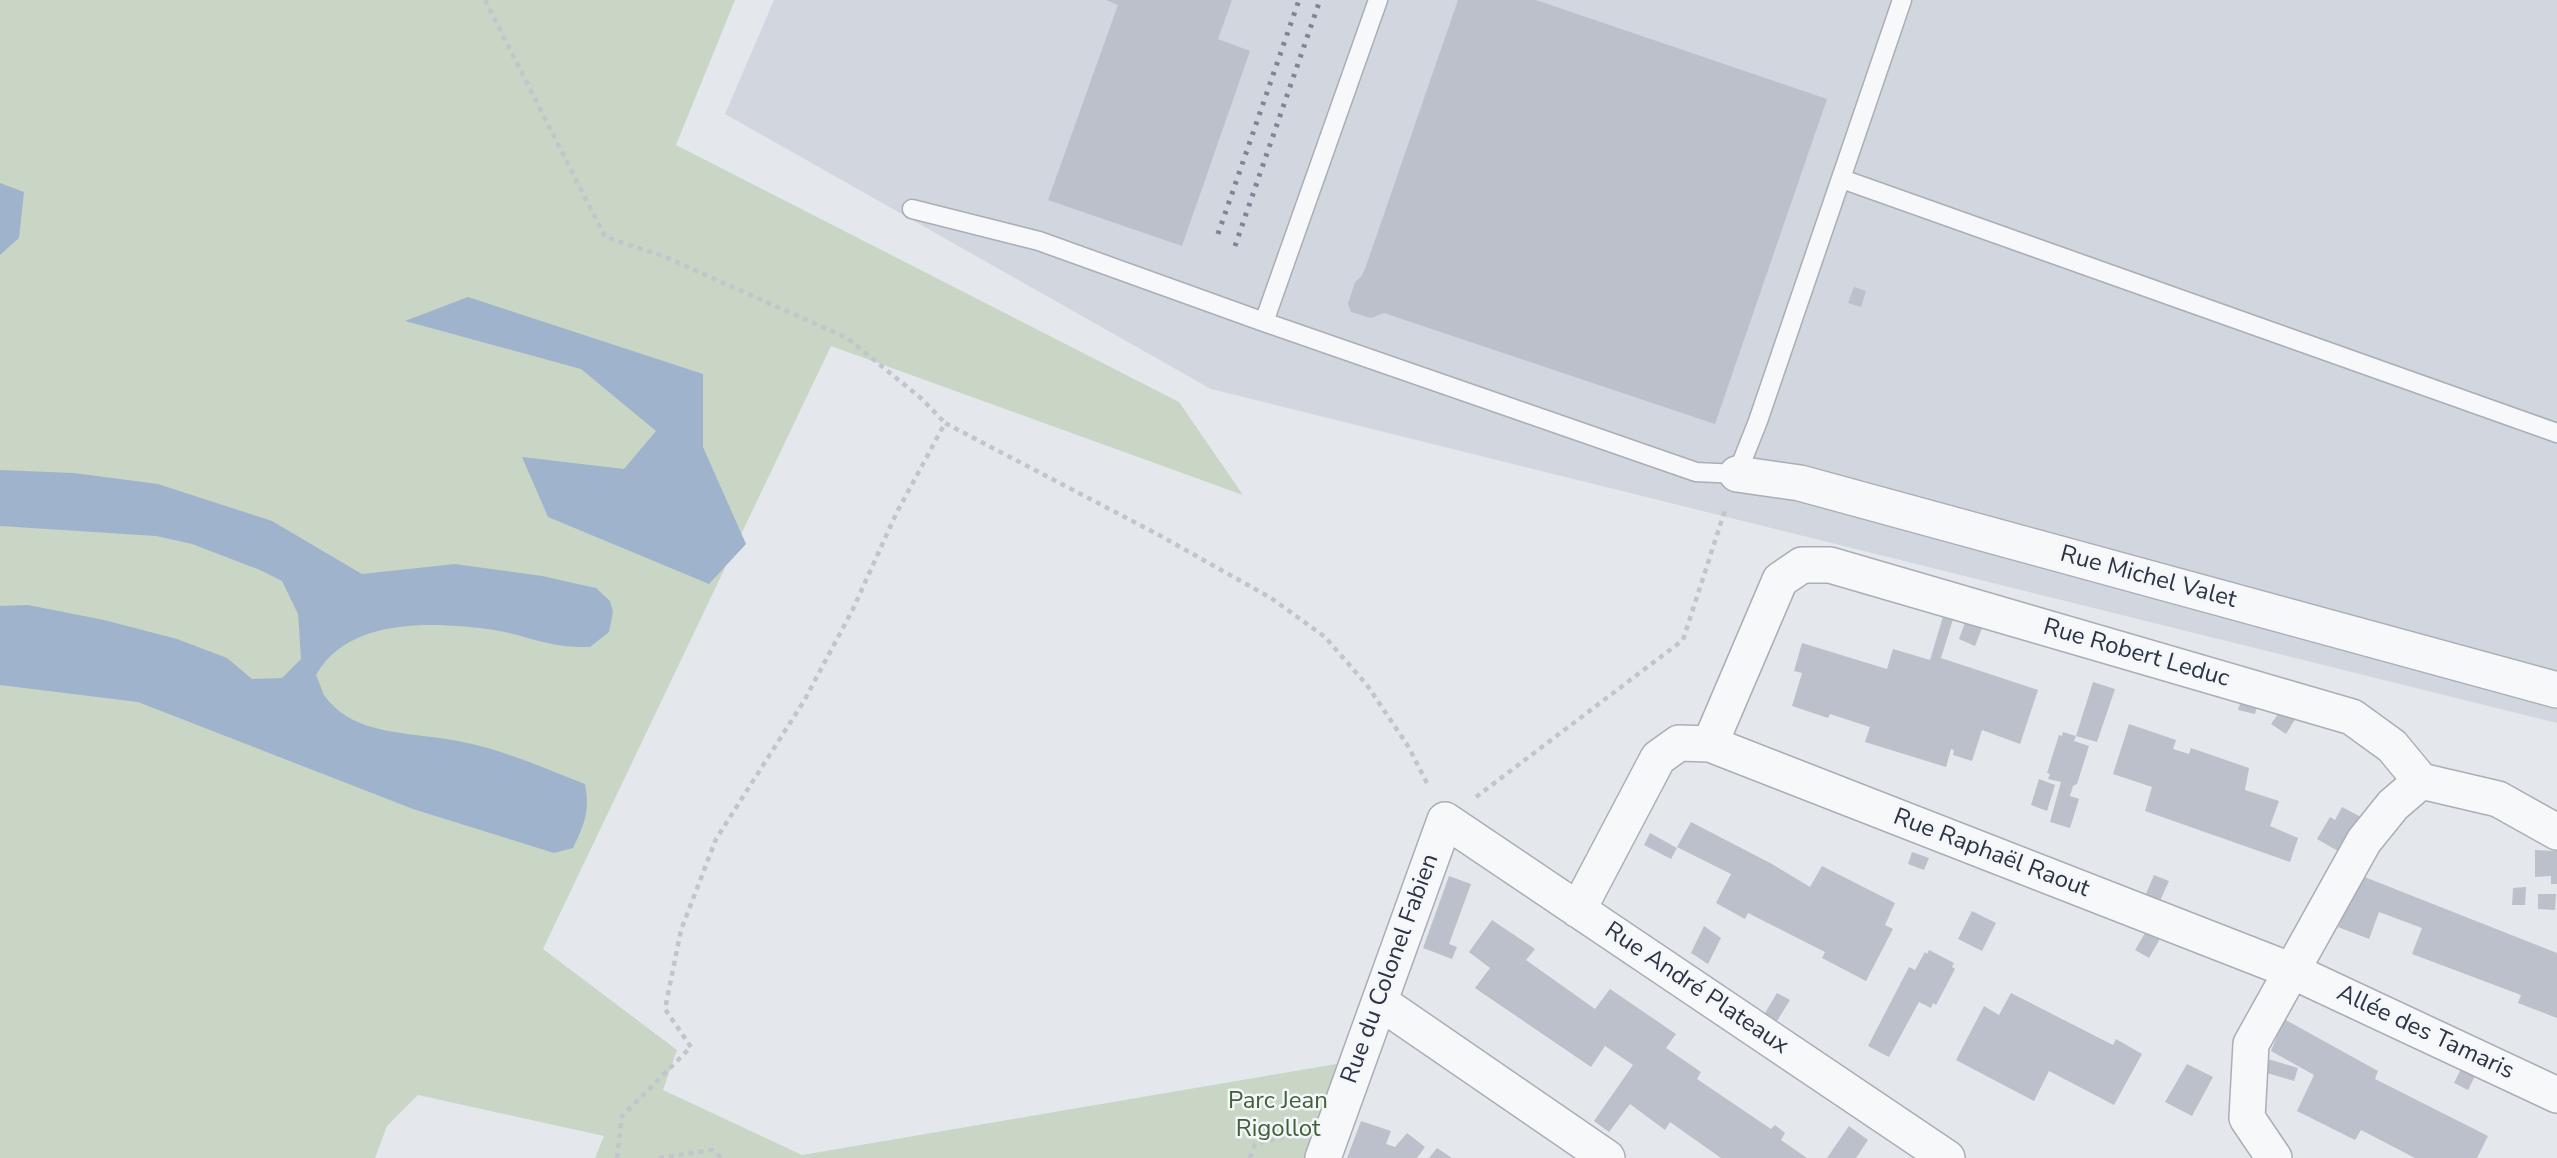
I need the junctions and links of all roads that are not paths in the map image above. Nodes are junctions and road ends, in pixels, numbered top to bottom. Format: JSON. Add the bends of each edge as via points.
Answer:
{"nodes":[{"id":1,"x":1378,"y":0,"type":"edge"},
{"id":2,"x":1902,"y":0,"type":"edge"},
{"id":3,"x":1842,"y":179,"type":"junction"},
{"id":4,"x":912,"y":209,"type":"dead end"},
{"id":5,"x":1264,"y":322,"type":"junction"},
{"id":6,"x":2557,"y":433,"type":"edge"},
{"id":7,"x":1737,"y":474,"type":"junction"},
{"id":8,"x":2557,"y":690,"type":"edge"},
{"id":9,"x":1710,"y":744,"type":"junction"},
{"id":10,"x":2421,"y":780,"type":"junction"},
{"id":11,"x":1445,"y":820,"type":"joint"},
{"id":12,"x":2557,"y":832,"type":"edge"},
{"id":13,"x":1578,"y":910,"type":"junction"},
{"id":14,"x":2292,"y":971,"type":"junction"},
{"id":15,"x":1380,"y":1002,"type":"junction"},
{"id":16,"x":2557,"y":1095,"type":"edge"},
{"id":17,"x":1323,"y":1158,"type":"edge"},
{"id":18,"x":1607,"y":1158,"type":"edge"},
{"id":19,"x":1947,"y":1158,"type":"edge"},
{"id":20,"x":2274,"y":1158,"type":"edge"}],
"edges":[{"from":1,"to":5,"type":"lane"},
{"from":2,"to":3,"type":"lane"},
{"from":3,"to":6,"type":"lane"},
{"from":3,"to":7,"type":"lane"},
{"from":4,"to":5,"type":"lane","via":[[1039,241]]},
{"from":5,"to":7,"type":"lane","via":[[1696,472]]},
{"from":7,"to":8,"type":"street","name":"Rue Michel Valet","via":[[1800,483]]},
{"from":9,"to":10,"type":"street","name":"Rue Robert Leduc","via":[[1780,580],[1801,565],[1830,565],[2351,718],[2392,747]]},
{"from":9,"to":13,"type":"street","name":"Rue Raphaël Raout","via":[[1679,743],[1658,758]]},
{"from":9,"to":14,"type":"street","name":"Rue Raphaël Raout"},
{"from":10,"to":12,"type":"street","via":[[2498,799]]},
{"from":10,"to":14,"type":"street","via":[[2393,804],[2364,842]]},
{"from":11,"to":13,"type":"street","name":"Rue André Plateaux"},
{"from":11,"to":15,"type":"street","name":"Rue du Colonel Fabien"},
{"from":13,"to":19,"type":"street","name":"Rue André Plateaux"},
{"from":14,"to":16,"type":"street","name":"Allée des Tamaris"},
{"from":14,"to":20,"type":"street","via":[[2251,1044],[2247,1118]]},
{"from":15,"to":17,"type":"street","name":"Rue du Colonel Fabien"},
{"from":15,"to":18,"type":"street"}]}
